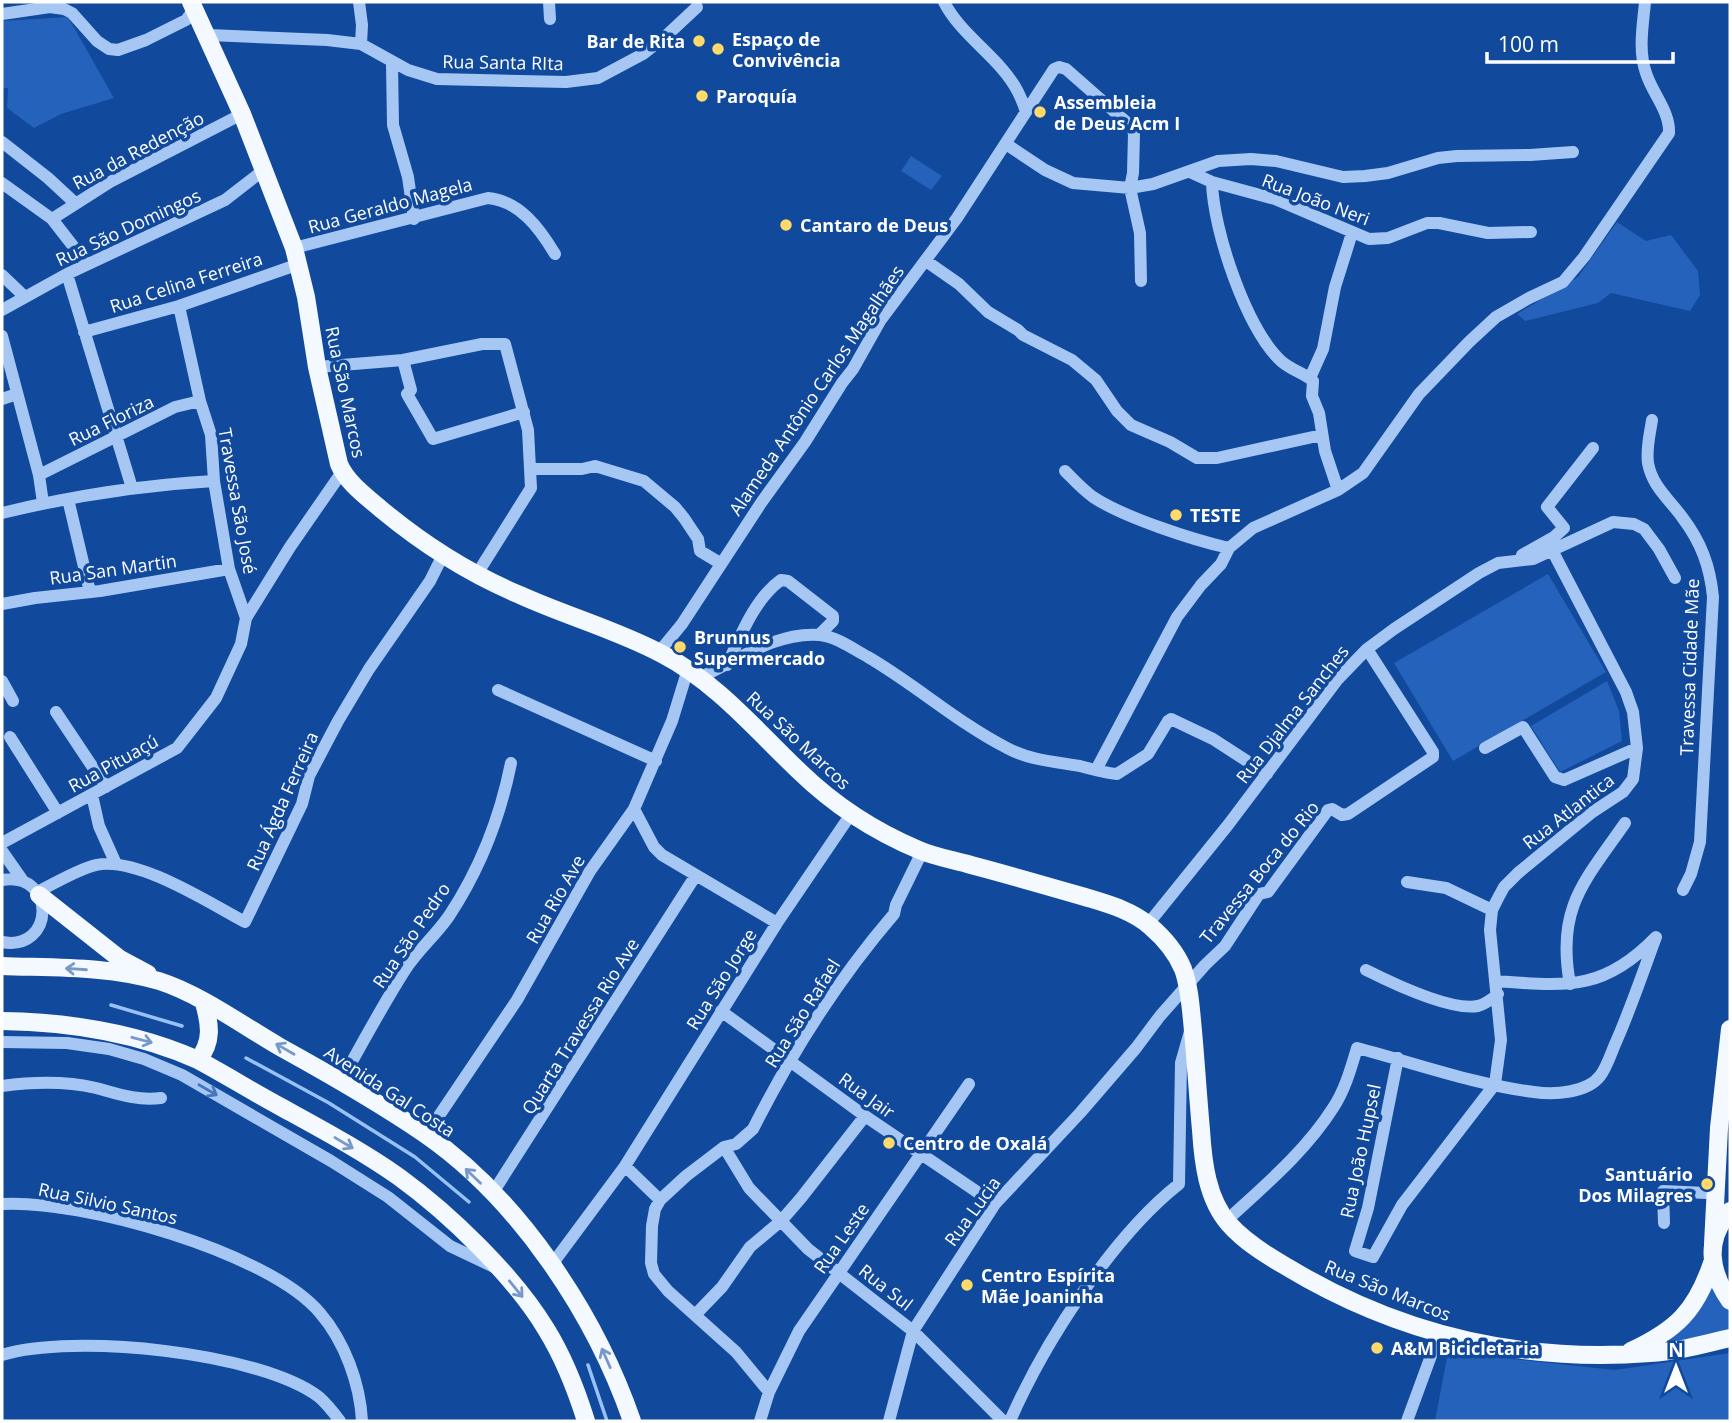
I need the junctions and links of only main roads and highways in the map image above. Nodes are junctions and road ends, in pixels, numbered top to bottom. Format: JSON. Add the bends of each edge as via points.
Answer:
{"nodes":[{"id":1,"x":193,"y":5,"type":"edge"},
{"id":2,"x":39,"y":897,"type":"road end"},
{"id":3,"x":2,"y":966,"type":"edge"},
{"id":4,"x":160,"y":982,"type":"junction"},
{"id":5,"x":204,"y":1003,"type":"junction"},
{"id":6,"x":2,"y":1021,"type":"edge"},
{"id":7,"x":1730,"y":1029,"type":"edge"},
{"id":8,"x":198,"y":1060,"type":"junction"},
{"id":9,"x":1730,"y":1212,"type":"edge"},
{"id":10,"x":1713,"y":1244,"type":"junction"},
{"id":11,"x":1712,"y":1263,"type":"junction"},
{"id":12,"x":1730,"y":1301,"type":"edge"},
{"id":13,"x":1730,"y":1338,"type":"edge"},
{"id":14,"x":1624,"y":1353,"type":"junction"},
{"id":15,"x":586,"y":1421,"type":"edge"},
{"id":16,"x":632,"y":1421,"type":"edge"}],
"edges":[{"from":1,"to":14,"type":"main road","name":"Rua São Marcos","via":[[243,114],[296,256],[342,472],[362,493],[404,528],[477,574],[659,652],[694,673],[851,814],[922,852],[1111,905],[1148,924],[1177,955],[1184,971],[1208,1184],[1226,1221],[1245,1240],[1334,1295],[1439,1334],[1520,1351]]},
{"from":2,"to":4,"type":"main road","via":[[120,959]]},
{"from":4,"to":3,"type":"main road","name":"Avenida Gal Costa","one_way":true,"via":[[107,972]]},
{"from":4,"to":5,"type":"main road","name":"Avenida Gal Costa"},
{"from":5,"to":8,"type":"main road","via":[[210,1032]]},
{"from":16,"to":5,"type":"main road","name":"Avenida Gal Costa","one_way":true,"via":[[596,1337],[554,1268],[492,1194],[426,1135]]},
{"from":6,"to":8,"type":"main road","one_way":true,"via":[[110,1032]]},
{"from":7,"to":10,"type":"main road"},
{"from":8,"to":15,"type":"main road","one_way":true,"via":[[400,1178],[462,1228],[546,1328]]},
{"from":9,"to":10,"type":"main road"},
{"from":10,"to":11,"type":"main road"},
{"from":11,"to":12,"type":"main road","via":[[1718,1284]]},
{"from":11,"to":14,"type":"main road","name":"Rua São Marcos","via":[[1705,1286],[1684,1317],[1670,1330]]},
{"from":13,"to":14,"type":"main road","name":"Rua São Marcos","via":[[1673,1351]]}]}
